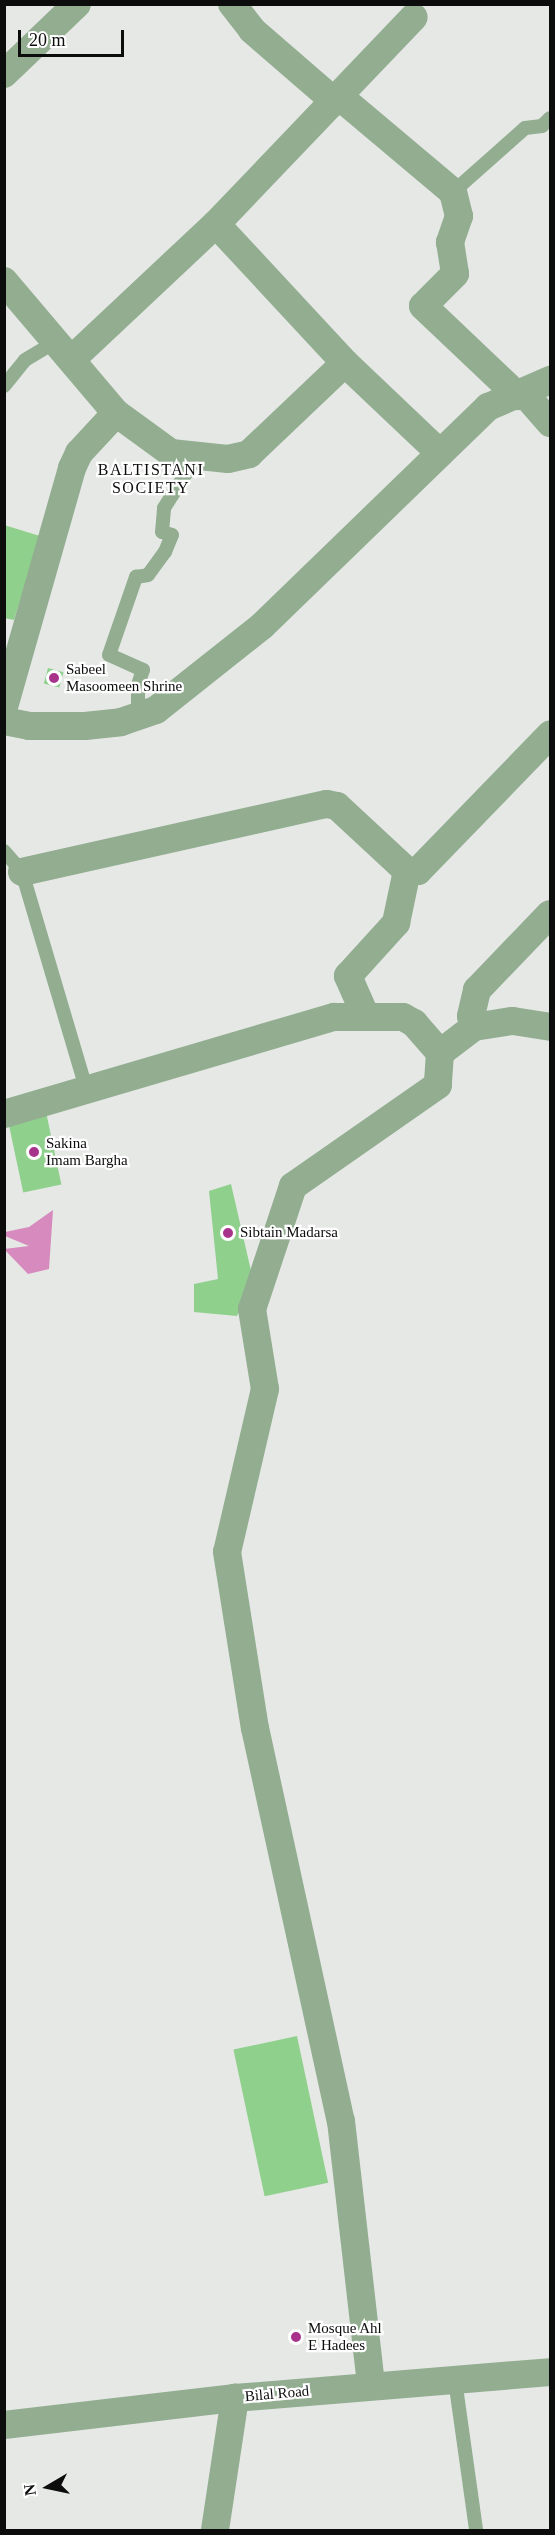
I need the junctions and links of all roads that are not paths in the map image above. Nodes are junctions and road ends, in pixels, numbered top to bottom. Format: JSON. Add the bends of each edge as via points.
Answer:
{"nodes":[{"id":1,"x":77,"y":4,"type":"edge"},
{"id":2,"x":232,"y":4,"type":"edge"},
{"id":3,"x":416,"y":11,"type":"edge"},
{"id":4,"x":4,"y":74,"type":"edge"},
{"id":5,"x":338,"y":99,"type":"junction"},
{"id":6,"x":550,"y":118,"type":"edge"},
{"id":7,"x":453,"y":192,"type":"junction"},
{"id":8,"x":216,"y":224,"type":"junction"},
{"id":9,"x":4,"y":280,"type":"edge"},
{"id":10,"x":64,"y":350,"type":"junction"},
{"id":11,"x":345,"y":363,"type":"junction"},
{"id":12,"x":550,"y":380,"type":"edge"},
{"id":13,"x":4,"y":386,"type":"edge"},
{"id":14,"x":521,"y":395,"type":"junction"},
{"id":15,"x":116,"y":413,"type":"junction"},
{"id":16,"x":550,"y":423,"type":"edge"},
{"id":17,"x":440,"y":453,"type":"junction"},
{"id":18,"x":197,"y":456,"type":"junction"},
{"id":19,"x":7,"y":690,"type":"edge"},
{"id":20,"x":138,"y":716,"type":"junction"},
{"id":21,"x":4,"y":722,"type":"edge"},
{"id":22,"x":550,"y":735,"type":"edge"},
{"id":23,"x":13,"y":861,"type":"edge"},
{"id":24,"x":407,"y":872,"type":"junction"},
{"id":25,"x":550,"y":914,"type":"edge"},
{"id":26,"x":366,"y":1017,"type":"junction"},
{"id":27,"x":474,"y":1027,"type":"junction"},
{"id":28,"x":550,"y":1027,"type":"edge"},
{"id":29,"x":440,"y":1053,"type":"junction"},
{"id":30,"x":86,"y":1088,"type":"junction"},
{"id":31,"x":4,"y":1114,"type":"edge"},
{"id":32,"x":550,"y":2372,"type":"edge"},
{"id":33,"x":455,"y":2380,"type":"junction"},
{"id":34,"x":371,"y":2386,"type":"junction"},
{"id":35,"x":235,"y":2398,"type":"junction"},
{"id":36,"x":4,"y":2425,"type":"edge"},
{"id":37,"x":215,"y":2530,"type":"edge"},
{"id":38,"x":476,"y":2530,"type":"edge"}],
"edges":[{"from":1,"to":4,"type":"street"},
{"from":2,"to":5,"type":"street","via":[[252,30]]},
{"from":3,"to":5,"type":"street"},
{"from":5,"to":7,"type":"street"},
{"from":5,"to":8,"type":"street"},
{"from":6,"to":7,"type":"lane","via":[[542,126],[525,128]]},
{"from":7,"to":14,"type":"street","via":[[459,216],[450,242],[455,274],[423,306]]},
{"from":8,"to":10,"type":"street"},
{"from":8,"to":11,"type":"street"},
{"from":9,"to":10,"type":"street"},
{"from":10,"to":13,"type":"lane","via":[[25,360]]},
{"from":10,"to":15,"type":"street"},
{"from":11,"to":17,"type":"street"},
{"from":11,"to":18,"type":"street","via":[[249,454],[228,459]]},
{"from":12,"to":14,"type":"street"},
{"from":14,"to":16,"type":"street"},
{"from":14,"to":17,"type":"street","via":[[488,407]]},
{"from":15,"to":18,"type":"street","via":[[171,453]]},
{"from":15,"to":19,"type":"street","via":[[79,453],[72,468]]},
{"from":17,"to":20,"type":"street","via":[[262,626],[156,710]]},
{"from":18,"to":20,"type":"lane","via":[[164,508],[162,531],[172,535],[148,575],[136,577],[109,655],[143,670],[138,685]]},
{"from":20,"to":21,"type":"street","via":[[85,726]]},
{"from":22,"to":24,"type":"street","via":[[428,864]]},
{"from":23,"to":24,"type":"street","via":[[327,804],[337,806]]},
{"from":23,"to":30,"type":"lane"},
{"from":24,"to":26,"type":"street","via":[[396,923],[348,976]]},
{"from":25,"to":27,"type":"street","via":[[477,990],[471,1016]]},
{"from":26,"to":29,"type":"street","via":[[403,1017],[414,1023]]},
{"from":26,"to":30,"type":"street","via":[[334,1017]]},
{"from":27,"to":28,"type":"street","via":[[513,1021]]},
{"from":27,"to":29,"type":"street"},
{"from":29,"to":34,"type":"street","via":[[438,1085],[294,1186],[252,1309],[265,1389],[227,1552],[255,1728],[341,2121]]},
{"from":30,"to":31,"type":"street"},
{"from":32,"to":33,"type":"street","name":"Bilal Road"},
{"from":33,"to":34,"type":"street","name":"Bilal Road"},
{"from":33,"to":38,"type":"lane"},
{"from":34,"to":35,"type":"street","name":"Bilal Road"},
{"from":35,"to":36,"type":"street","name":"Bilal Road"},
{"from":35,"to":37,"type":"street"}]}
